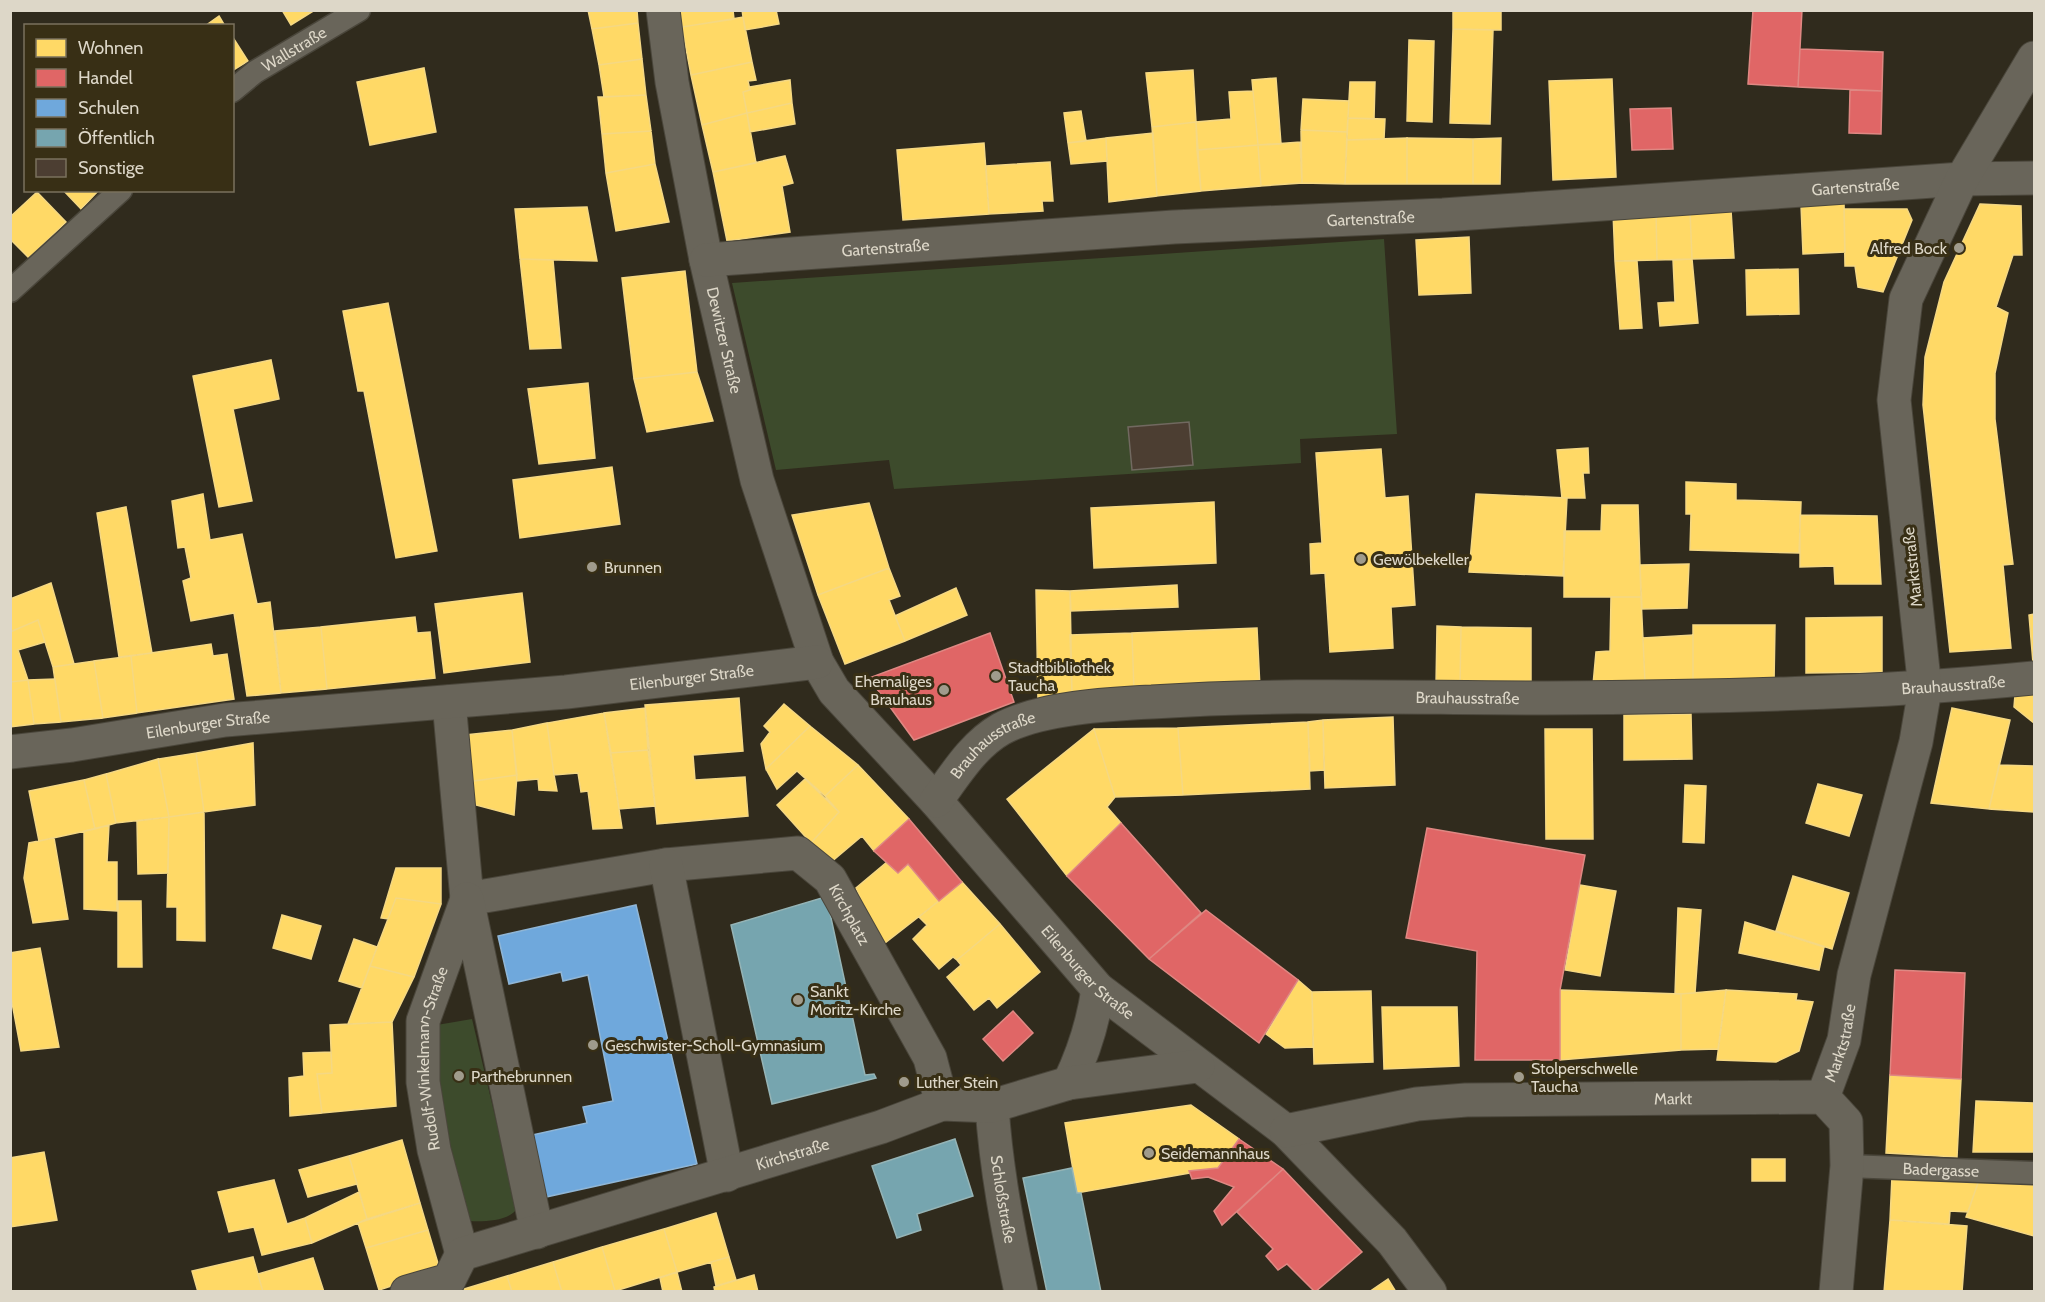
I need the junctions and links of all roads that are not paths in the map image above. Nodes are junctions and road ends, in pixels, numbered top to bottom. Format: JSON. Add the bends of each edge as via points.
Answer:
{"nodes":[{"id":1,"x":359,"y":10,"type":"edge"},
{"id":2,"x":663,"y":10,"type":"edge"},
{"id":3,"x":2034,"y":58,"type":"edge"},
{"id":4,"x":234,"y":90,"type":"edge"},
{"id":5,"x":2034,"y":178,"type":"edge"},
{"id":6,"x":1962,"y":179,"type":"junction"},
{"id":7,"x":119,"y":192,"type":"edge"},
{"id":8,"x":706,"y":260,"type":"junction"},
{"id":9,"x":10,"y":291,"type":"edge"},
{"id":10,"x":818,"y":662,"type":"junction"},
{"id":11,"x":2034,"y":678,"type":"edge"},
{"id":12,"x":1925,"y":689,"type":"junction"},
{"id":13,"x":449,"y":702,"type":"junction"},
{"id":14,"x":10,"y":752,"type":"edge"},
{"id":15,"x":936,"y":801,"type":"junction"},
{"id":16,"x":666,"y":865,"type":"junction"},
{"id":17,"x":467,"y":899,"type":"junction"},
{"id":18,"x":1098,"y":989,"type":"junction"},
{"id":19,"x":1198,"y":1066,"type":"junction"},
{"id":20,"x":1069,"y":1083,"type":"junction"},
{"id":21,"x":1824,"y":1096,"type":"junction"},
{"id":22,"x":942,"y":1104,"type":"junction"},
{"id":23,"x":992,"y":1106,"type":"junction"},
{"id":24,"x":1286,"y":1131,"type":"junction"},
{"id":25,"x":1847,"y":1166,"type":"junction"},
{"id":26,"x":2034,"y":1173,"type":"edge"},
{"id":27,"x":727,"y":1175,"type":"junction"},
{"id":28,"x":537,"y":1232,"type":"junction"},
{"id":29,"x":462,"y":1254,"type":"junction"},
{"id":30,"x":407,"y":1292,"type":"edge"},
{"id":31,"x":1021,"y":1292,"type":"edge"},
{"id":32,"x":1431,"y":1292,"type":"edge"},
{"id":33,"x":1836,"y":1292,"type":"edge"}],
"edges":[{"from":1,"to":4,"type":"lane","name":"Wallstraße","via":[[255,72]]},
{"from":2,"to":8,"type":"street","name":"Dewitzer Straße","via":[[672,82]]},
{"from":3,"to":6,"type":"street","name":"Marktstraße"},
{"from":5,"to":6,"type":"street","name":"Gartenstraße"},
{"from":6,"to":8,"type":"street","name":"Gartenstraße"},
{"from":6,"to":12,"type":"street","name":"Marktstraße","via":[[1906,299],[1894,400]]},
{"from":7,"to":9,"type":"lane"},
{"from":8,"to":10,"type":"street","name":"Dewitzer Straße","via":[[757,480]]},
{"from":10,"to":13,"type":"street","name":"Eilenburger Straße"},
{"from":10,"to":15,"type":"street","name":"Eilenburger Straße","via":[[834,691]]},
{"from":11,"to":12,"type":"street","name":"Brauhausstraße"},
{"from":12,"to":15,"type":"street","name":"Brauhausstraße","via":[[1545,698],[1304,695],[1099,705],[1028,719],[1001,729],[975,749]]},
{"from":12,"to":21,"type":"street","name":"Marktstraße","via":[[1916,742],[1854,975],[1844,1040]]},
{"from":13,"to":14,"type":"street","name":"Eilenburger Straße","via":[[225,720]]},
{"from":13,"to":17,"type":"street","name":"Rudolf-Winkelmann-Straße"},
{"from":15,"to":18,"type":"street","name":"Eilenburger Straße"},
{"from":16,"to":17,"type":"street","name":"Kirchplatz"},
{"from":16,"to":22,"type":"street","name":"Kirchplatz","via":[[798,853],[830,879],[930,1058]]},
{"from":16,"to":27,"type":"street"},
{"from":17,"to":28,"type":"street","name":"Rudolf-Winkelmann-Straße"},
{"from":17,"to":29,"type":"street","name":"Rudolf-Winkelmann-Straße","via":[[423,1021],[423,1082],[434,1150]]},
{"from":18,"to":19,"type":"street","name":"Eilenburger Straße"},
{"from":18,"to":20,"type":"street","via":[[1093,1024]]},
{"from":19,"to":20,"type":"street","name":"Kirchstraße"},
{"from":19,"to":24,"type":"street"},
{"from":20,"to":23,"type":"street","name":"Kirchstraße"},
{"from":21,"to":24,"type":"street","name":"Markt","via":[[1466,1100],[1418,1104]]},
{"from":21,"to":25,"type":"street","via":[[1846,1122]]},
{"from":22,"to":23,"type":"street","name":"Kirchstraße"},
{"from":22,"to":27,"type":"street","name":"Kirchstraße"},
{"from":23,"to":31,"type":"street","name":"Schloßstraße","via":[[995,1152]]},
{"from":24,"to":32,"type":"street","via":[[1392,1240]]},
{"from":25,"to":26,"type":"lane","name":"Badergasse"},
{"from":25,"to":33,"type":"street"},
{"from":27,"to":28,"type":"street","name":"Kirchstraße"},
{"from":28,"to":29,"type":"street","name":"Kirchstraße"},
{"from":29,"to":30,"type":"street","via":[[448,1280]]}]}
